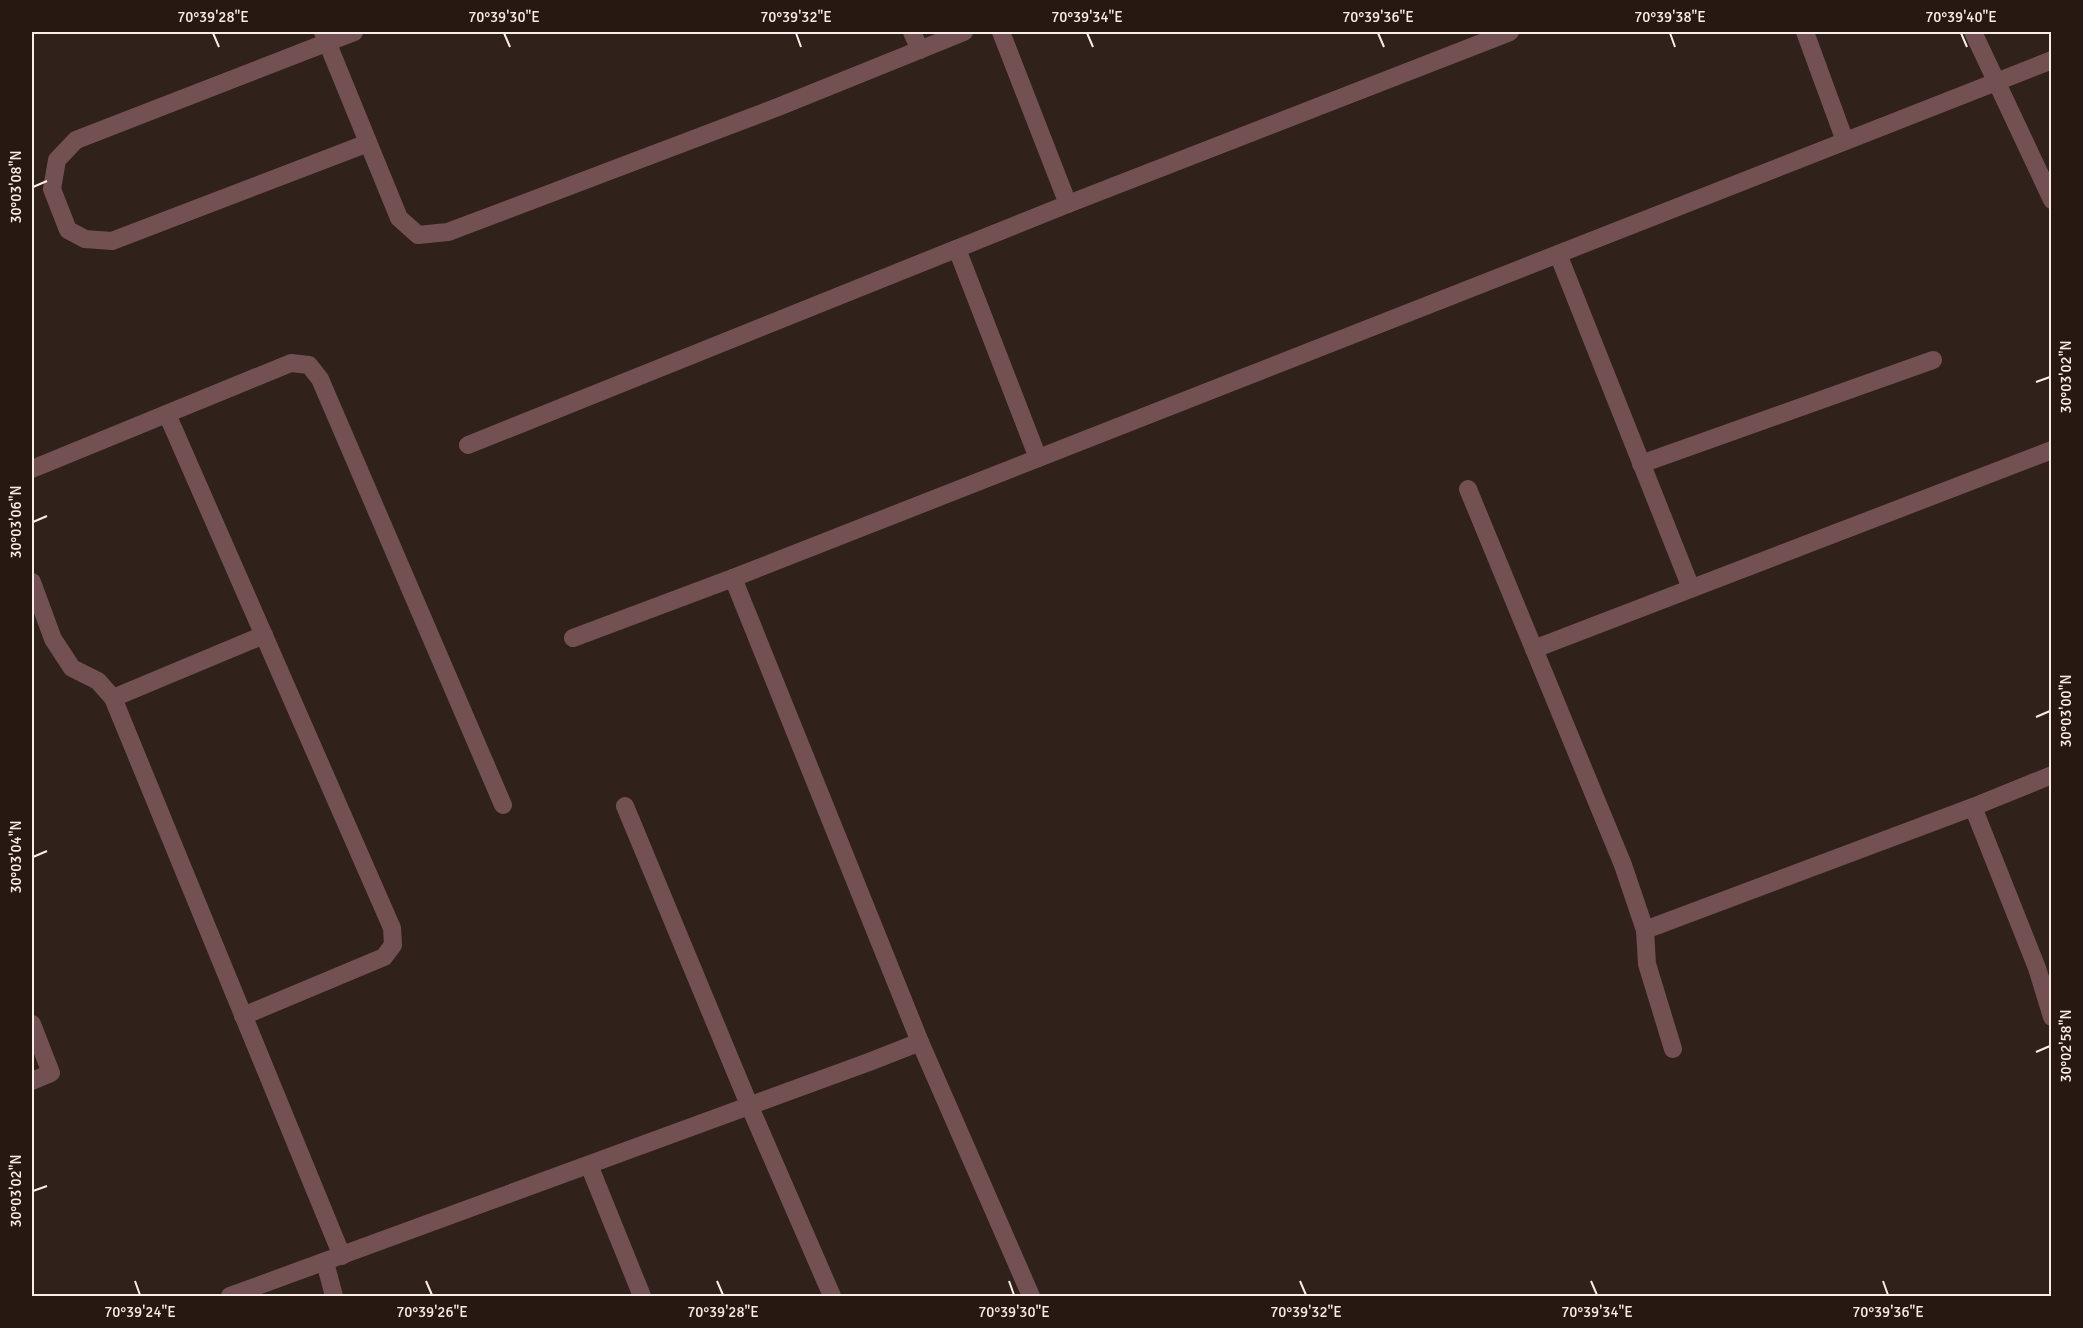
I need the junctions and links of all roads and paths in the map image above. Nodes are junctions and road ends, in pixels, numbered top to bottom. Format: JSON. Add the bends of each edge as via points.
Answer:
{"nodes":[{"id":1,"x":354,"y":32,"type":"edge"},
{"id":2,"x":912,"y":32,"type":"edge"},
{"id":3,"x":964,"y":32,"type":"edge"},
{"id":4,"x":1001,"y":32,"type":"edge"},
{"id":5,"x":1510,"y":32,"type":"edge"},
{"id":6,"x":1805,"y":32,"type":"edge"},
{"id":7,"x":1973,"y":32,"type":"edge"},
{"id":8,"x":325,"y":37,"type":"edge"},
{"id":9,"x":920,"y":50,"type":"junction"},
{"id":10,"x":2052,"y":60,"type":"edge"},
{"id":11,"x":1997,"y":81,"type":"junction"},
{"id":12,"x":1845,"y":141,"type":"junction"},
{"id":13,"x":368,"y":143,"type":"junction"},
{"id":14,"x":2052,"y":200,"type":"edge"},
{"id":15,"x":1068,"y":204,"type":"junction"},
{"id":16,"x":957,"y":249,"type":"junction"},
{"id":17,"x":1558,"y":254,"type":"junction"},
{"id":18,"x":1933,"y":360,"type":"dead end"},
{"id":19,"x":167,"y":414,"type":"junction"},
{"id":20,"x":468,"y":445,"type":"dead end"},
{"id":21,"x":2052,"y":450,"type":"edge"},
{"id":22,"x":1038,"y":458,"type":"junction"},
{"id":23,"x":1641,"y":464,"type":"junction"},
{"id":24,"x":32,"y":469,"type":"edge"},
{"id":25,"x":1468,"y":489,"type":"dead end"},
{"id":26,"x":733,"y":578,"type":"junction"},
{"id":27,"x":32,"y":582,"type":"edge"},
{"id":28,"x":1691,"y":588,"type":"junction"},
{"id":29,"x":264,"y":635,"type":"junction"},
{"id":30,"x":573,"y":638,"type":"dead end"},
{"id":31,"x":1534,"y":649,"type":"junction"},
{"id":32,"x":113,"y":698,"type":"junction"},
{"id":33,"x":2052,"y":775,"type":"edge"},
{"id":34,"x":503,"y":805,"type":"dead end"},
{"id":35,"x":625,"y":806,"type":"dead end"},
{"id":36,"x":1973,"y":807,"type":"junction"},
{"id":37,"x":1645,"y":930,"type":"junction"},
{"id":38,"x":2044,"y":965,"type":"edge"},
{"id":39,"x":243,"y":1016,"type":"junction"},
{"id":40,"x":2052,"y":1017,"type":"edge"},
{"id":41,"x":32,"y":1024,"type":"edge"},
{"id":42,"x":920,"y":1042,"type":"junction"},
{"id":43,"x":1673,"y":1049,"type":"dead end"},
{"id":44,"x":32,"y":1081,"type":"edge"},
{"id":45,"x":750,"y":1107,"type":"junction"},
{"id":46,"x":589,"y":1165,"type":"junction"},
{"id":47,"x":333,"y":1259,"type":"junction"},
{"id":48,"x":230,"y":1296,"type":"edge"},
{"id":49,"x":334,"y":1296,"type":"edge"},
{"id":50,"x":642,"y":1296,"type":"edge"},
{"id":51,"x":832,"y":1296,"type":"edge"},
{"id":52,"x":1031,"y":1296,"type":"edge"}],
"edges":[{"from":1,"to":8,"type":"street"},
{"from":2,"to":9,"type":"street"},
{"from":3,"to":9,"type":"street"},
{"from":4,"to":15,"type":"street"},
{"from":5,"to":15,"type":"street"},
{"from":6,"to":12,"type":"street"},
{"from":7,"to":11,"type":"street"},
{"from":8,"to":13,"type":"street"},
{"from":8,"to":13,"type":"street","via":[[76,140],[57,160],[52,189],[68,230],[85,239],[112,241]]},
{"from":9,"to":13,"type":"street","via":[[448,232],[418,235],[399,218]]},
{"from":10,"to":11,"type":"street"},
{"from":11,"to":12,"type":"street"},
{"from":11,"to":14,"type":"street"},
{"from":12,"to":17,"type":"street"},
{"from":15,"to":16,"type":"street"},
{"from":16,"to":20,"type":"street"},
{"from":16,"to":22,"type":"street"},
{"from":17,"to":22,"type":"street"},
{"from":17,"to":23,"type":"street"},
{"from":18,"to":23,"type":"street"},
{"from":19,"to":24,"type":"street"},
{"from":19,"to":29,"type":"street"},
{"from":19,"to":34,"type":"street","via":[[291,363],[309,365],[320,379]]},
{"from":21,"to":28,"type":"street"},
{"from":22,"to":26,"type":"street"},
{"from":23,"to":28,"type":"street"},
{"from":25,"to":31,"type":"street"},
{"from":26,"to":30,"type":"street"},
{"from":26,"to":42,"type":"street"},
{"from":27,"to":32,"type":"street","via":[[53,639],[72,668],[98,681]]},
{"from":28,"to":31,"type":"street"},
{"from":29,"to":32,"type":"street"},
{"from":29,"to":39,"type":"street","via":[[392,928],[393,945],[384,957]]},
{"from":31,"to":37,"type":"street","via":[[1623,865]]},
{"from":32,"to":39,"type":"street"},
{"from":33,"to":36,"type":"street"},
{"from":35,"to":45,"type":"street"},
{"from":36,"to":37,"type":"street"},
{"from":36,"to":38,"type":"street"},
{"from":37,"to":43,"type":"street","via":[[1647,964]]},
{"from":38,"to":40,"type":"street"},
{"from":39,"to":47,"type":"street"},
{"from":41,"to":44,"type":"street","via":[[51,1073]]},
{"from":42,"to":45,"type":"street"},
{"from":42,"to":52,"type":"street"},
{"from":45,"to":46,"type":"street"},
{"from":45,"to":51,"type":"street"},
{"from":46,"to":47,"type":"street"},
{"from":46,"to":50,"type":"street"},
{"from":47,"to":48,"type":"street"},
{"from":47,"to":49,"type":"street"}]}
